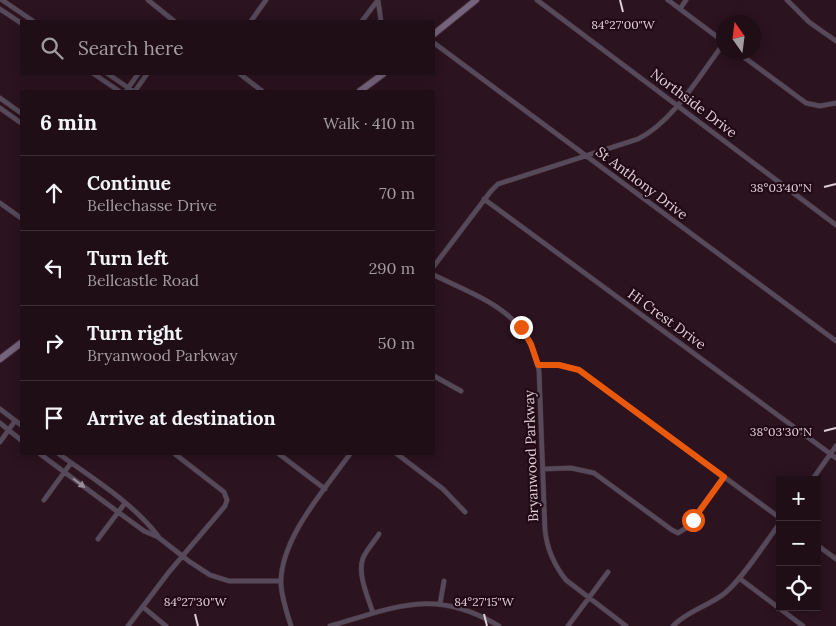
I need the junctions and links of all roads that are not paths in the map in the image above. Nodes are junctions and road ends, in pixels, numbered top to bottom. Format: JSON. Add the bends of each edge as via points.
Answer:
{"nodes":[{"id":1,"x":2,"y":0,"type":"edge"},
{"id":2,"x":148,"y":0,"type":"edge"},
{"id":3,"x":266,"y":0,"type":"edge"},
{"id":4,"x":378,"y":0,"type":"edge"},
{"id":5,"x":476,"y":0,"type":"edge"},
{"id":6,"x":537,"y":0,"type":"edge"},
{"id":7,"x":668,"y":0,"type":"edge"},
{"id":8,"x":686,"y":0,"type":"edge"},
{"id":9,"x":787,"y":0,"type":"edge"},
{"id":10,"x":0,"y":8,"type":"edge"},
{"id":11,"x":680,"y":9,"type":"junction"},
{"id":12,"x":32,"y":20,"type":"edge"},
{"id":13,"x":173,"y":20,"type":"edge"},
{"id":14,"x":252,"y":20,"type":"edge"},
{"id":15,"x":363,"y":20,"type":"edge"},
{"id":16,"x":381,"y":20,"type":"edge"},
{"id":17,"x":20,"y":22,"type":"edge"},
{"id":18,"x":435,"y":33,"type":"edge"},
{"id":19,"x":716,"y":37,"type":"edge"},
{"id":20,"x":836,"y":41,"type":"edge"},
{"id":21,"x":435,"y":44,"type":"edge"},
{"id":22,"x":716,"y":54,"type":"edge"},
{"id":23,"x":748,"y":60,"type":"edge"},
{"id":24,"x":95,"y":75,"type":"edge"},
{"id":25,"x":109,"y":75,"type":"edge"},
{"id":26,"x":137,"y":75,"type":"edge"},
{"id":27,"x":146,"y":75,"type":"edge"},
{"id":28,"x":241,"y":75,"type":"edge"},
{"id":29,"x":380,"y":75,"type":"edge"},
{"id":30,"x":118,"y":90,"type":"edge"},
{"id":31,"x":127,"y":90,"type":"edge"},
{"id":32,"x":135,"y":90,"type":"edge"},
{"id":33,"x":261,"y":90,"type":"edge"},
{"id":34,"x":361,"y":90,"type":"edge"},
{"id":35,"x":0,"y":98,"type":"edge"},
{"id":36,"x":836,"y":103,"type":"edge"},
{"id":37,"x":678,"y":105,"type":"junction"},
{"id":38,"x":0,"y":108,"type":"edge"},
{"id":39,"x":20,"y":112,"type":"edge"},
{"id":40,"x":20,"y":122,"type":"edge"},
{"id":41,"x":587,"y":156,"type":"junction"},
{"id":42,"x":484,"y":199,"type":"junction"},
{"id":43,"x":0,"y":203,"type":"edge"},
{"id":44,"x":20,"y":217,"type":"edge"},
{"id":45,"x":836,"y":225,"type":"edge"},
{"id":46,"x":435,"y":265,"type":"edge"},
{"id":47,"x":435,"y":276,"type":"edge"},
{"id":48,"x":836,"y":342,"type":"edge"},
{"id":49,"x":20,"y":344,"type":"edge"},
{"id":50,"x":0,"y":359,"type":"edge"},
{"id":51,"x":538,"y":365,"type":"junction"},
{"id":52,"x":435,"y":377,"type":"edge"},
{"id":53,"x":461,"y":391,"type":"dead end"},
{"id":54,"x":0,"y":409,"type":"edge"},
{"id":55,"x":15,"y":421,"type":"junction"},
{"id":56,"x":0,"y":423,"type":"edge"},
{"id":57,"x":20,"y":424,"type":"edge"},
{"id":58,"x":8,"y":430,"type":"junction"},
{"id":59,"x":20,"y":439,"type":"edge"},
{"id":60,"x":0,"y":442,"type":"edge"},
{"id":61,"x":836,"y":446,"type":"edge"},
{"id":62,"x":830,"y":454,"type":"junction"},
{"id":63,"x":41,"y":455,"type":"edge"},
{"id":64,"x":60,"y":455,"type":"edge"},
{"id":65,"x":177,"y":455,"type":"edge"},
{"id":66,"x":280,"y":455,"type":"edge"},
{"id":67,"x":349,"y":455,"type":"edge"},
{"id":68,"x":398,"y":455,"type":"edge"},
{"id":69,"x":836,"y":458,"type":"edge"},
{"id":70,"x":71,"y":463,"type":"junction"},
{"id":71,"x":544,"y":469,"type":"junction"},
{"id":72,"x":65,"y":472,"type":"junction"},
{"id":73,"x":815,"y":476,"type":"edge"},
{"id":74,"x":724,"y":477,"type":"junction"},
{"id":75,"x":325,"y":489,"type":"junction"},
{"id":76,"x":44,"y":500,"type":"dead end"},
{"id":77,"x":125,"y":503,"type":"junction"},
{"id":78,"x":118,"y":512,"type":"junction"},
{"id":79,"x":465,"y":512,"type":"dead end"},
{"id":80,"x":776,"y":515,"type":"edge"},
{"id":81,"x":776,"y":528,"type":"edge"},
{"id":82,"x":379,"y":534,"type":"dead end"},
{"id":83,"x":158,"y":537,"type":"junction"},
{"id":84,"x":98,"y":539,"type":"dead end"},
{"id":85,"x":821,"y":548,"type":"edge"},
{"id":86,"x":183,"y":556,"type":"junction"},
{"id":87,"x":836,"y":559,"type":"edge"},
{"id":88,"x":608,"y":572,"type":"dead end"},
{"id":89,"x":739,"y":578,"type":"junction"},
{"id":90,"x":281,"y":581,"type":"junction"},
{"id":91,"x":444,"y":581,"type":"dead end"},
{"id":92,"x":589,"y":598,"type":"junction"},
{"id":93,"x":440,"y":604,"type":"junction"},
{"id":94,"x":143,"y":607,"type":"junction"},
{"id":95,"x":373,"y":613,"type":"junction"},
{"id":96,"x":128,"y":626,"type":"edge"},
{"id":97,"x":166,"y":626,"type":"edge"},
{"id":98,"x":291,"y":626,"type":"edge"},
{"id":99,"x":330,"y":626,"type":"edge"},
{"id":100,"x":499,"y":626,"type":"edge"},
{"id":101,"x":568,"y":626,"type":"edge"},
{"id":102,"x":626,"y":626,"type":"edge"},
{"id":103,"x":673,"y":626,"type":"edge"},
{"id":104,"x":803,"y":626,"type":"edge"}],
"edges":[{"from":1,"to":12,"type":"street"},
{"from":2,"to":13,"type":"street"},
{"from":3,"to":14,"type":"street"},
{"from":4,"to":15,"type":"street"},
{"from":4,"to":16,"type":"street"},
{"from":5,"to":18,"type":"main road"},
{"from":6,"to":37,"type":"street","name":"Northside Drive"},
{"from":7,"to":11,"type":"street"},
{"from":8,"to":11,"type":"street"},
{"from":9,"to":20,"type":"street"},
{"from":10,"to":17,"type":"street"},
{"from":11,"to":19,"type":"street"},
{"from":21,"to":41,"type":"street","name":"St Anthony Drive"},
{"from":22,"to":37,"type":"street"},
{"from":23,"to":36,"type":"street","via":[[806,103],[820,106]]},
{"from":24,"to":30,"type":"street"},
{"from":25,"to":31,"type":"street"},
{"from":26,"to":31,"type":"street"},
{"from":27,"to":32,"type":"street"},
{"from":28,"to":33,"type":"street"},
{"from":29,"to":34,"type":"main road"},
{"from":35,"to":39,"type":"street"},
{"from":37,"to":41,"type":"street","via":[[646,136]]},
{"from":37,"to":45,"type":"street","name":"Northside Drive"},
{"from":38,"to":40,"type":"street"},
{"from":41,"to":42,"type":"street","via":[[503,182]]},
{"from":41,"to":48,"type":"street","name":"St Anthony Drive"},
{"from":42,"to":46,"type":"street"},
{"from":42,"to":62,"type":"street","name":"Hi Crest Drive"},
{"from":43,"to":44,"type":"street"},
{"from":47,"to":51,"type":"street","name":"Bryanwood Parkway","via":[[494,305],[514,319],[531,344]]},
{"from":49,"to":50,"type":"main road"},
{"from":51,"to":71,"type":"street","name":"Bryanwood Parkway"},
{"from":51,"to":74,"type":"street","via":[[559,365],[579,370]]},
{"from":52,"to":53,"type":"street"},
{"from":54,"to":55,"type":"street"},
{"from":55,"to":57,"type":"street"},
{"from":55,"to":58,"type":"street"},
{"from":56,"to":58,"type":"street"},
{"from":58,"to":59,"type":"street"},
{"from":58,"to":60,"type":"street"},
{"from":61,"to":62,"type":"street"},
{"from":62,"to":69,"type":"street","name":"Hi Crest Drive"},
{"from":62,"to":73,"type":"street"},
{"from":63,"to":72,"type":"street"},
{"from":64,"to":70,"type":"street"},
{"from":65,"to":86,"type":"street","via":[[224,492],[227,500],[226,506]]},
{"from":66,"to":75,"type":"street"},
{"from":67,"to":75,"type":"street"},
{"from":68,"to":79,"type":"street","via":[[443,489]]},
{"from":70,"to":72,"type":"street"},
{"from":70,"to":77,"type":"street"},
{"from":71,"to":74,"type":"street","via":[[571,468],[594,474],[678,532],[686,528]]},
{"from":71,"to":92,"type":"street","name":"Bryanwood Parkway","via":[[545,530],[549,551],[566,580]]},
{"from":72,"to":76,"type":"street"},
{"from":72,"to":78,"type":"street","one_way":true},
{"from":74,"to":80,"type":"street"},
{"from":75,"to":90,"type":"street","via":[[291,539]]},
{"from":77,"to":78,"type":"street"},
{"from":77,"to":83,"type":"street","via":[[149,524]]},
{"from":78,"to":83,"type":"street"},
{"from":78,"to":84,"type":"street"},
{"from":81,"to":89,"type":"street"},
{"from":82,"to":95,"type":"street","via":[[362,565]]},
{"from":83,"to":86,"type":"street"},
{"from":85,"to":87,"type":"street"},
{"from":86,"to":90,"type":"street","via":[[210,575],[229,581]]},
{"from":86,"to":94,"type":"street"},
{"from":88,"to":92,"type":"street"},
{"from":89,"to":103,"type":"street","via":[[720,597]]},
{"from":89,"to":104,"type":"street"},
{"from":90,"to":98,"type":"street"},
{"from":91,"to":93,"type":"street"},
{"from":92,"to":101,"type":"street"},
{"from":92,"to":102,"type":"street","name":"Bryanwood Parkway"},
{"from":93,"to":95,"type":"street","via":[[414,603]]},
{"from":93,"to":100,"type":"street","via":[[464,609]]},
{"from":94,"to":96,"type":"street"},
{"from":94,"to":97,"type":"street"},
{"from":95,"to":99,"type":"street"}]}
